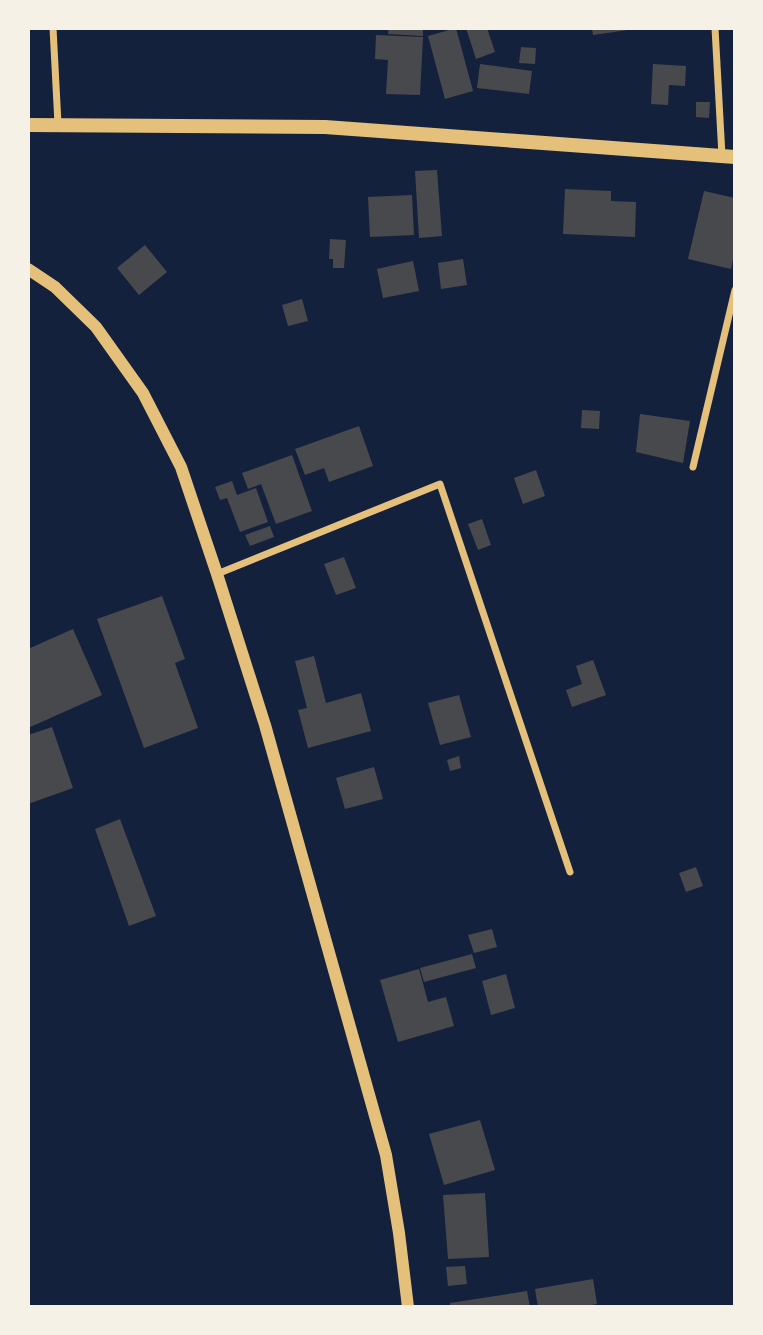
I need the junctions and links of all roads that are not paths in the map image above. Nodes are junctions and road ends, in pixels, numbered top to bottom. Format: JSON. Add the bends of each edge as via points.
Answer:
{"nodes":[{"id":1,"x":53,"y":28,"type":"edge"},
{"id":2,"x":715,"y":28,"type":"edge"},
{"id":3,"x":58,"y":124,"type":"junction"},
{"id":4,"x":28,"y":125,"type":"edge"},
{"id":5,"x":728,"y":156,"type":"edge"},
{"id":6,"x":28,"y":269,"type":"edge"},
{"id":7,"x":735,"y":290,"type":"edge"},
{"id":8,"x":693,"y":467,"type":"dead end"},
{"id":9,"x":217,"y":574,"type":"junction"},
{"id":10,"x":570,"y":872,"type":"dead end"},
{"id":11,"x":408,"y":1307,"type":"edge"}],
"edges":[{"from":1,"to":3,"type":"street"},
{"from":2,"to":5,"type":"street"},
{"from":3,"to":4,"type":"main road"},
{"from":3,"to":5,"type":"main road","via":[[325,127]]},
{"from":6,"to":9,"type":"street","via":[[55,287],[96,327],[143,393],[181,467]]},
{"from":7,"to":8,"type":"street"},
{"from":9,"to":10,"type":"street","via":[[440,484]]},
{"from":9,"to":11,"type":"street","via":[[265,724],[386,1156]]}]}
